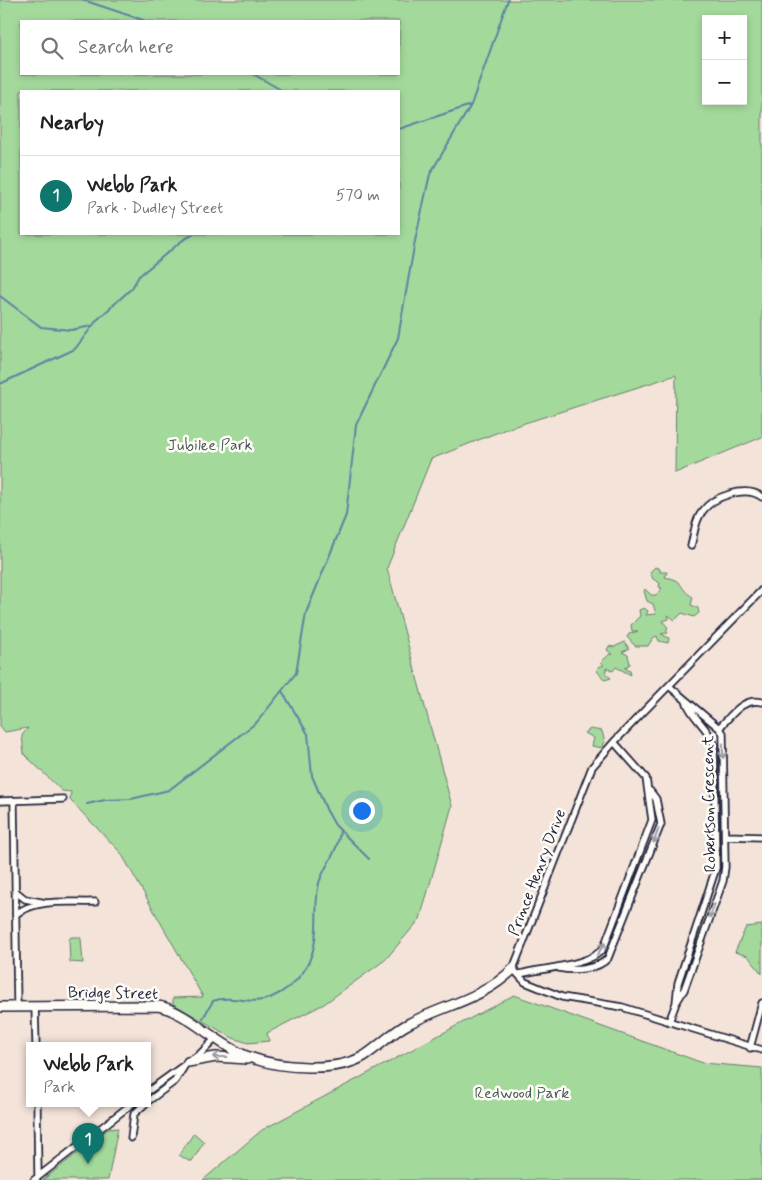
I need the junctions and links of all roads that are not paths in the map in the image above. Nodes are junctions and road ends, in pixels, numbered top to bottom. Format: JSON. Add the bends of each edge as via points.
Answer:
{"nodes":[{"id":1,"x":762,"y":497,"type":"edge"},
{"id":2,"x":691,"y":546,"type":"dead end"},
{"id":3,"x":762,"y":590,"type":"edge"},
{"id":4,"x":669,"y":686,"type":"junction"},
{"id":5,"x":686,"y":701,"type":"junction"},
{"id":6,"x":762,"y":702,"type":"edge"},
{"id":7,"x":719,"y":728,"type":"junction"},
{"id":8,"x":614,"y":742,"type":"junction"},
{"id":9,"x":650,"y":791,"type":"junction"},
{"id":10,"x":64,"y":799,"type":"dead end"},
{"id":11,"x":0,"y":801,"type":"edge"},
{"id":12,"x":14,"y":801,"type":"junction"},
{"id":13,"x":725,"y":836,"type":"junction"},
{"id":14,"x":762,"y":837,"type":"edge"},
{"id":15,"x":16,"y":891,"type":"junction"},
{"id":16,"x":95,"y":902,"type":"dead end"},
{"id":17,"x":46,"y":903,"type":"junction"},
{"id":18,"x":16,"y":914,"type":"junction"},
{"id":19,"x":558,"y":968,"type":"junction"},
{"id":20,"x":516,"y":972,"type":"junction"},
{"id":21,"x":676,"y":1003,"type":"junction"},
{"id":22,"x":762,"y":1003,"type":"edge"},
{"id":23,"x":17,"y":1006,"type":"junction"},
{"id":24,"x":35,"y":1006,"type":"junction"},
{"id":25,"x":0,"y":1007,"type":"edge"},
{"id":26,"x":670,"y":1022,"type":"junction"},
{"id":27,"x":215,"y":1039,"type":"junction"},
{"id":28,"x":36,"y":1042,"type":"edge"},
{"id":29,"x":750,"y":1048,"type":"junction"},
{"id":30,"x":762,"y":1050,"type":"edge"},
{"id":31,"x":252,"y":1058,"type":"junction"},
{"id":32,"x":187,"y":1063,"type":"junction"},
{"id":33,"x":151,"y":1089,"type":"edge"},
{"id":34,"x":151,"y":1099,"type":"edge"},
{"id":35,"x":37,"y":1107,"type":"edge"},
{"id":36,"x":128,"y":1107,"type":"edge"},
{"id":37,"x":142,"y":1107,"type":"edge"},
{"id":38,"x":131,"y":1138,"type":"dead end"},
{"id":39,"x":36,"y":1178,"type":"edge"}],
"edges":[{"from":1,"to":2,"type":"street","via":[[756,492],[746,491],[707,506],[700,514]]},
{"from":3,"to":4,"type":"street","name":"Prince Henry Drive"},
{"from":4,"to":5,"type":"street","name":"Robertson Crescent"},
{"from":4,"to":8,"type":"street","name":"Prince Henry Drive"},
{"from":5,"to":7,"type":"street","name":"Robertson Crescent"},
{"from":5,"to":21,"type":"street","name":"Robertson Crescent","via":[[690,713],[711,735],[714,744],[716,868],[678,983]]},
{"from":6,"to":7,"type":"street","via":[[752,700],[744,704]]},
{"from":7,"to":13,"type":"street","name":"Robertson Crescent","one_way":true,"via":[[722,733]]},
{"from":8,"to":9,"type":"street","via":[[641,770]]},
{"from":8,"to":20,"type":"street","name":"Prince Henry Drive","via":[[598,759],[588,777]]},
{"from":19,"to":9,"type":"street","one_way":true,"via":[[592,958],[604,947],[651,826]]},
{"from":9,"to":19,"type":"street","one_way":true,"via":[[656,799],[661,824],[608,958],[601,965]]},
{"from":10,"to":12,"type":"street"},
{"from":11,"to":12,"type":"street"},
{"from":12,"to":15,"type":"street"},
{"from":13,"to":14,"type":"street"},
{"from":13,"to":21,"type":"street","name":"Robertson Crescent","one_way":true,"via":[[723,881],[684,990]]},
{"from":15,"to":17,"type":"street","via":[[25,899]]},
{"from":15,"to":18,"type":"street"},
{"from":16,"to":17,"type":"street"},
{"from":17,"to":18,"type":"street"},
{"from":18,"to":23,"type":"street"},
{"from":19,"to":20,"type":"street"},
{"from":20,"to":26,"type":"street","via":[[525,982],[562,997],[622,1007]]},
{"from":20,"to":31,"type":"street","name":"Bridge Street","via":[[450,1007],[410,1023],[350,1062],[322,1067]]},
{"from":21,"to":26,"type":"street","name":"Robertson Crescent"},
{"from":22,"to":29,"type":"street"},
{"from":23,"to":24,"type":"street","name":"Bridge Street"},
{"from":23,"to":25,"type":"street","name":"Bridge Street"},
{"from":24,"to":27,"type":"street","name":"Bridge Street","via":[[158,1006],[173,1011]]},
{"from":24,"to":28,"type":"street"},
{"from":26,"to":29,"type":"street"},
{"from":27,"to":31,"type":"street","name":"Bridge Street"},
{"from":27,"to":32,"type":"street"},
{"from":29,"to":30,"type":"street"},
{"from":31,"to":32,"type":"street","one_way":true,"via":[[216,1057]]},
{"from":32,"to":33,"type":"street"},
{"from":32,"to":34,"type":"street","via":[[175,1081]]},
{"from":35,"to":39,"type":"street"},
{"from":36,"to":39,"type":"street"},
{"from":37,"to":38,"type":"street","via":[[134,1114]]}]}
